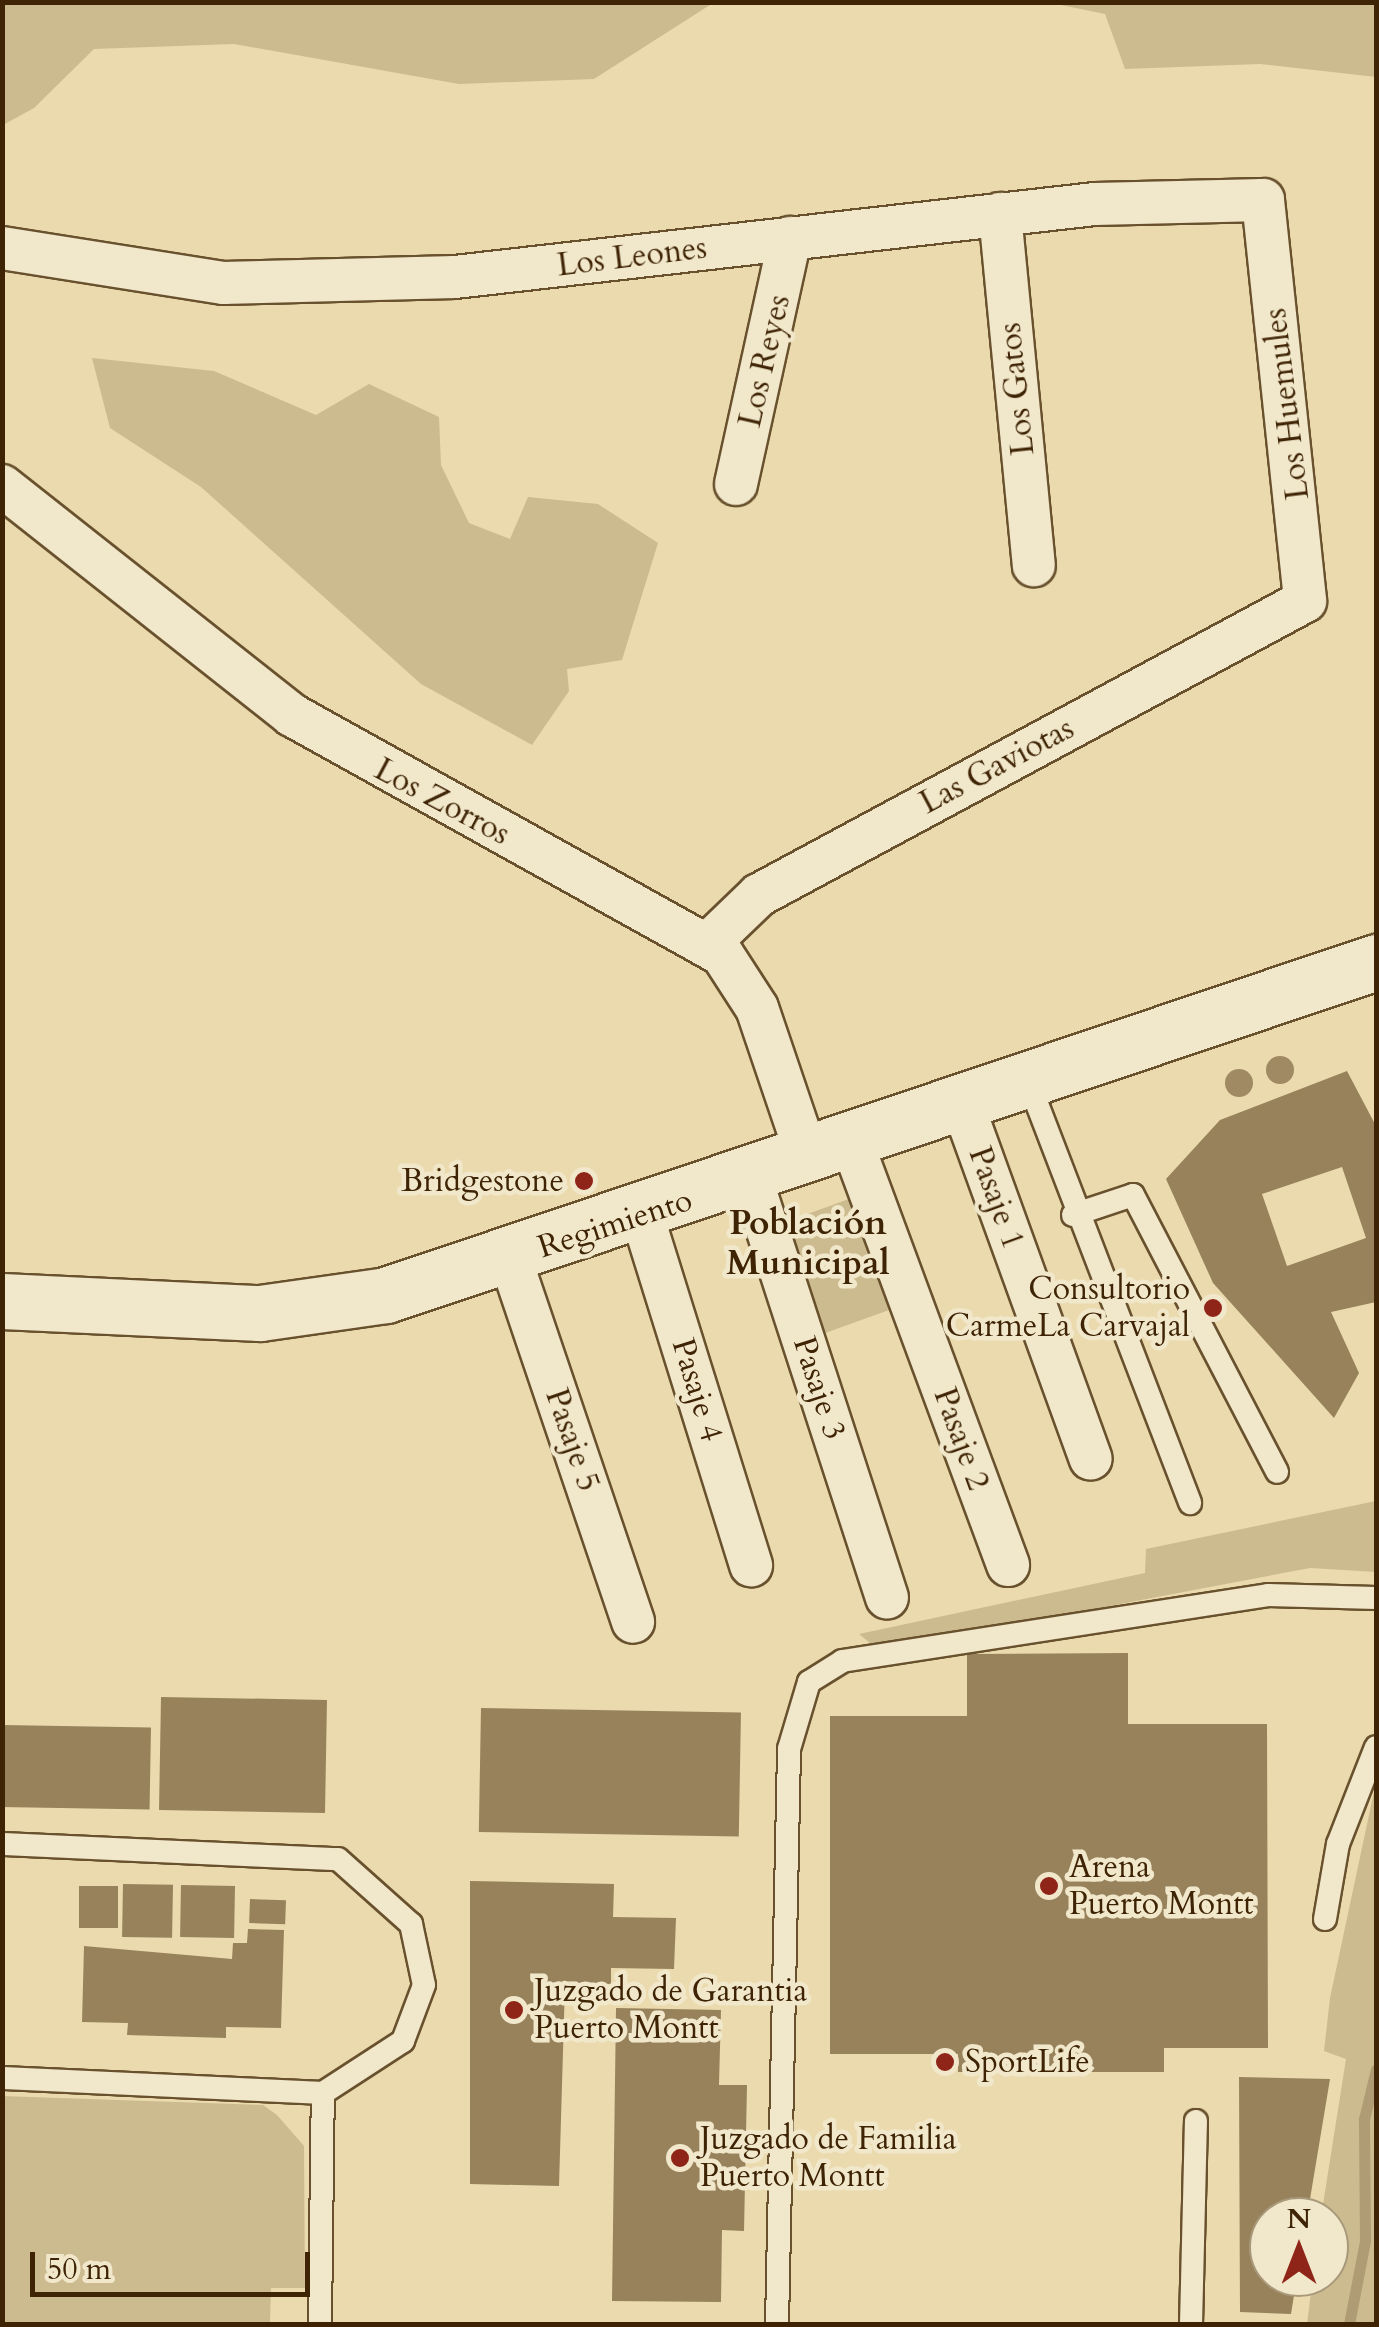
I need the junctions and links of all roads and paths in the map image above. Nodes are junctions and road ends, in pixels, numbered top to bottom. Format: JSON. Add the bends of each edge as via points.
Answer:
{"nodes":[{"id":1,"x":1263,"y":200,"type":"joint"},
{"id":2,"x":1000,"y":214,"type":"junction"},
{"id":3,"x":790,"y":238,"type":"junction"},
{"id":4,"x":2,"y":248,"type":"edge"},
{"id":5,"x":736,"y":484,"type":"dead end"},
{"id":6,"x":2,"y":486,"type":"edge"},
{"id":7,"x":1034,"y":565,"type":"dead end"},
{"id":8,"x":1300,"y":606,"type":"joint"},
{"id":9,"x":707,"y":945,"type":"junction"},
{"id":10,"x":1376,"y":962,"type":"edge"},
{"id":11,"x":1029,"y":1083,"type":"junction"},
{"id":12,"x":963,"y":1106,"type":"junction"},
{"id":13,"x":830,"y":1151,"type":"junction"},
{"id":14,"x":751,"y":1179,"type":"junction"},
{"id":15,"x":642,"y":1215,"type":"junction"},
{"id":16,"x":1073,"y":1215,"type":"junction"},
{"id":17,"x":510,"y":1258,"type":"junction"},
{"id":18,"x":2,"y":1301,"type":"edge"},
{"id":19,"x":1091,"y":1459,"type":"dead end"},
{"id":20,"x":1277,"y":1472,"type":"dead end"},
{"id":21,"x":1190,"y":1503,"type":"dead end"},
{"id":22,"x":751,"y":1565,"type":"dead end"},
{"id":23,"x":1008,"y":1565,"type":"dead end"},
{"id":24,"x":887,"y":1597,"type":"dead end"},
{"id":25,"x":1376,"y":1598,"type":"edge"},
{"id":26,"x":633,"y":1622,"type":"dead end"},
{"id":27,"x":1376,"y":1746,"type":"edge"},
{"id":28,"x":2,"y":1844,"type":"edge"},
{"id":29,"x":1326,"y":1919,"type":"dead end"},
{"id":30,"x":2,"y":2078,"type":"edge"},
{"id":31,"x":324,"y":2093,"type":"junction"},
{"id":32,"x":1196,"y":2121,"type":"dead end"},
{"id":33,"x":777,"y":2314,"type":"edge"},
{"id":34,"x":1191,"y":2317,"type":"edge"},
{"id":35,"x":320,"y":2324,"type":"edge"}],
"edges":[{"from":1,"to":2,"type":"street","name":"Los Leones"},
{"from":1,"to":8,"type":"street","name":"Los Huemules","via":[[1308,581]]},
{"from":2,"to":3,"type":"street","name":"Los Leones"},
{"from":2,"to":7,"type":"street","name":"Los Gatos"},
{"from":3,"to":4,"type":"street","name":"Los Leones","via":[[492,274],[263,283]]},
{"from":3,"to":5,"type":"street","name":"Los Reyes"},
{"from":6,"to":9,"type":"street","name":"Los Zorros","via":[[292,715]]},
{"from":8,"to":9,"type":"street","name":"Las Gaviotas","via":[[759,895]]},
{"from":9,"to":13,"type":"street","name":"Los Zorros","via":[[734,964]]},
{"from":10,"to":11,"type":"main road","name":"Regimiento"},
{"from":11,"to":12,"type":"main road","name":"Regimiento"},
{"from":11,"to":16,"type":"lane"},
{"from":12,"to":13,"type":"main road","name":"Regimiento"},
{"from":12,"to":19,"type":"street","name":"Pasaje 1"},
{"from":13,"to":14,"type":"main road","name":"Regimiento"},
{"from":13,"to":23,"type":"street","name":"Pasaje 2"},
{"from":14,"to":15,"type":"main road","name":"Regimiento"},
{"from":14,"to":24,"type":"street","name":"Pasaje 3"},
{"from":15,"to":17,"type":"main road","name":"Regimiento"},
{"from":15,"to":22,"type":"street","name":"Pasaje 4"},
{"from":16,"to":20,"type":"lane","via":[[1133,1195]]},
{"from":16,"to":21,"type":"lane"},
{"from":17,"to":18,"type":"main road","name":"Regimiento","via":[[288,1313]]},
{"from":17,"to":26,"type":"street","name":"Pasaje 5"},
{"from":25,"to":33,"type":"lane","via":[[1268,1595],[842,1661],[809,1682],[788,1749]]},
{"from":27,"to":29,"type":"lane","via":[[1338,1844]]},
{"from":28,"to":31,"type":"lane","via":[[338,1859],[378,1886],[411,1924],[424,1985],[403,2041]]},
{"from":30,"to":31,"type":"lane"},
{"from":31,"to":35,"type":"lane"},
{"from":32,"to":34,"type":"lane"}]}
